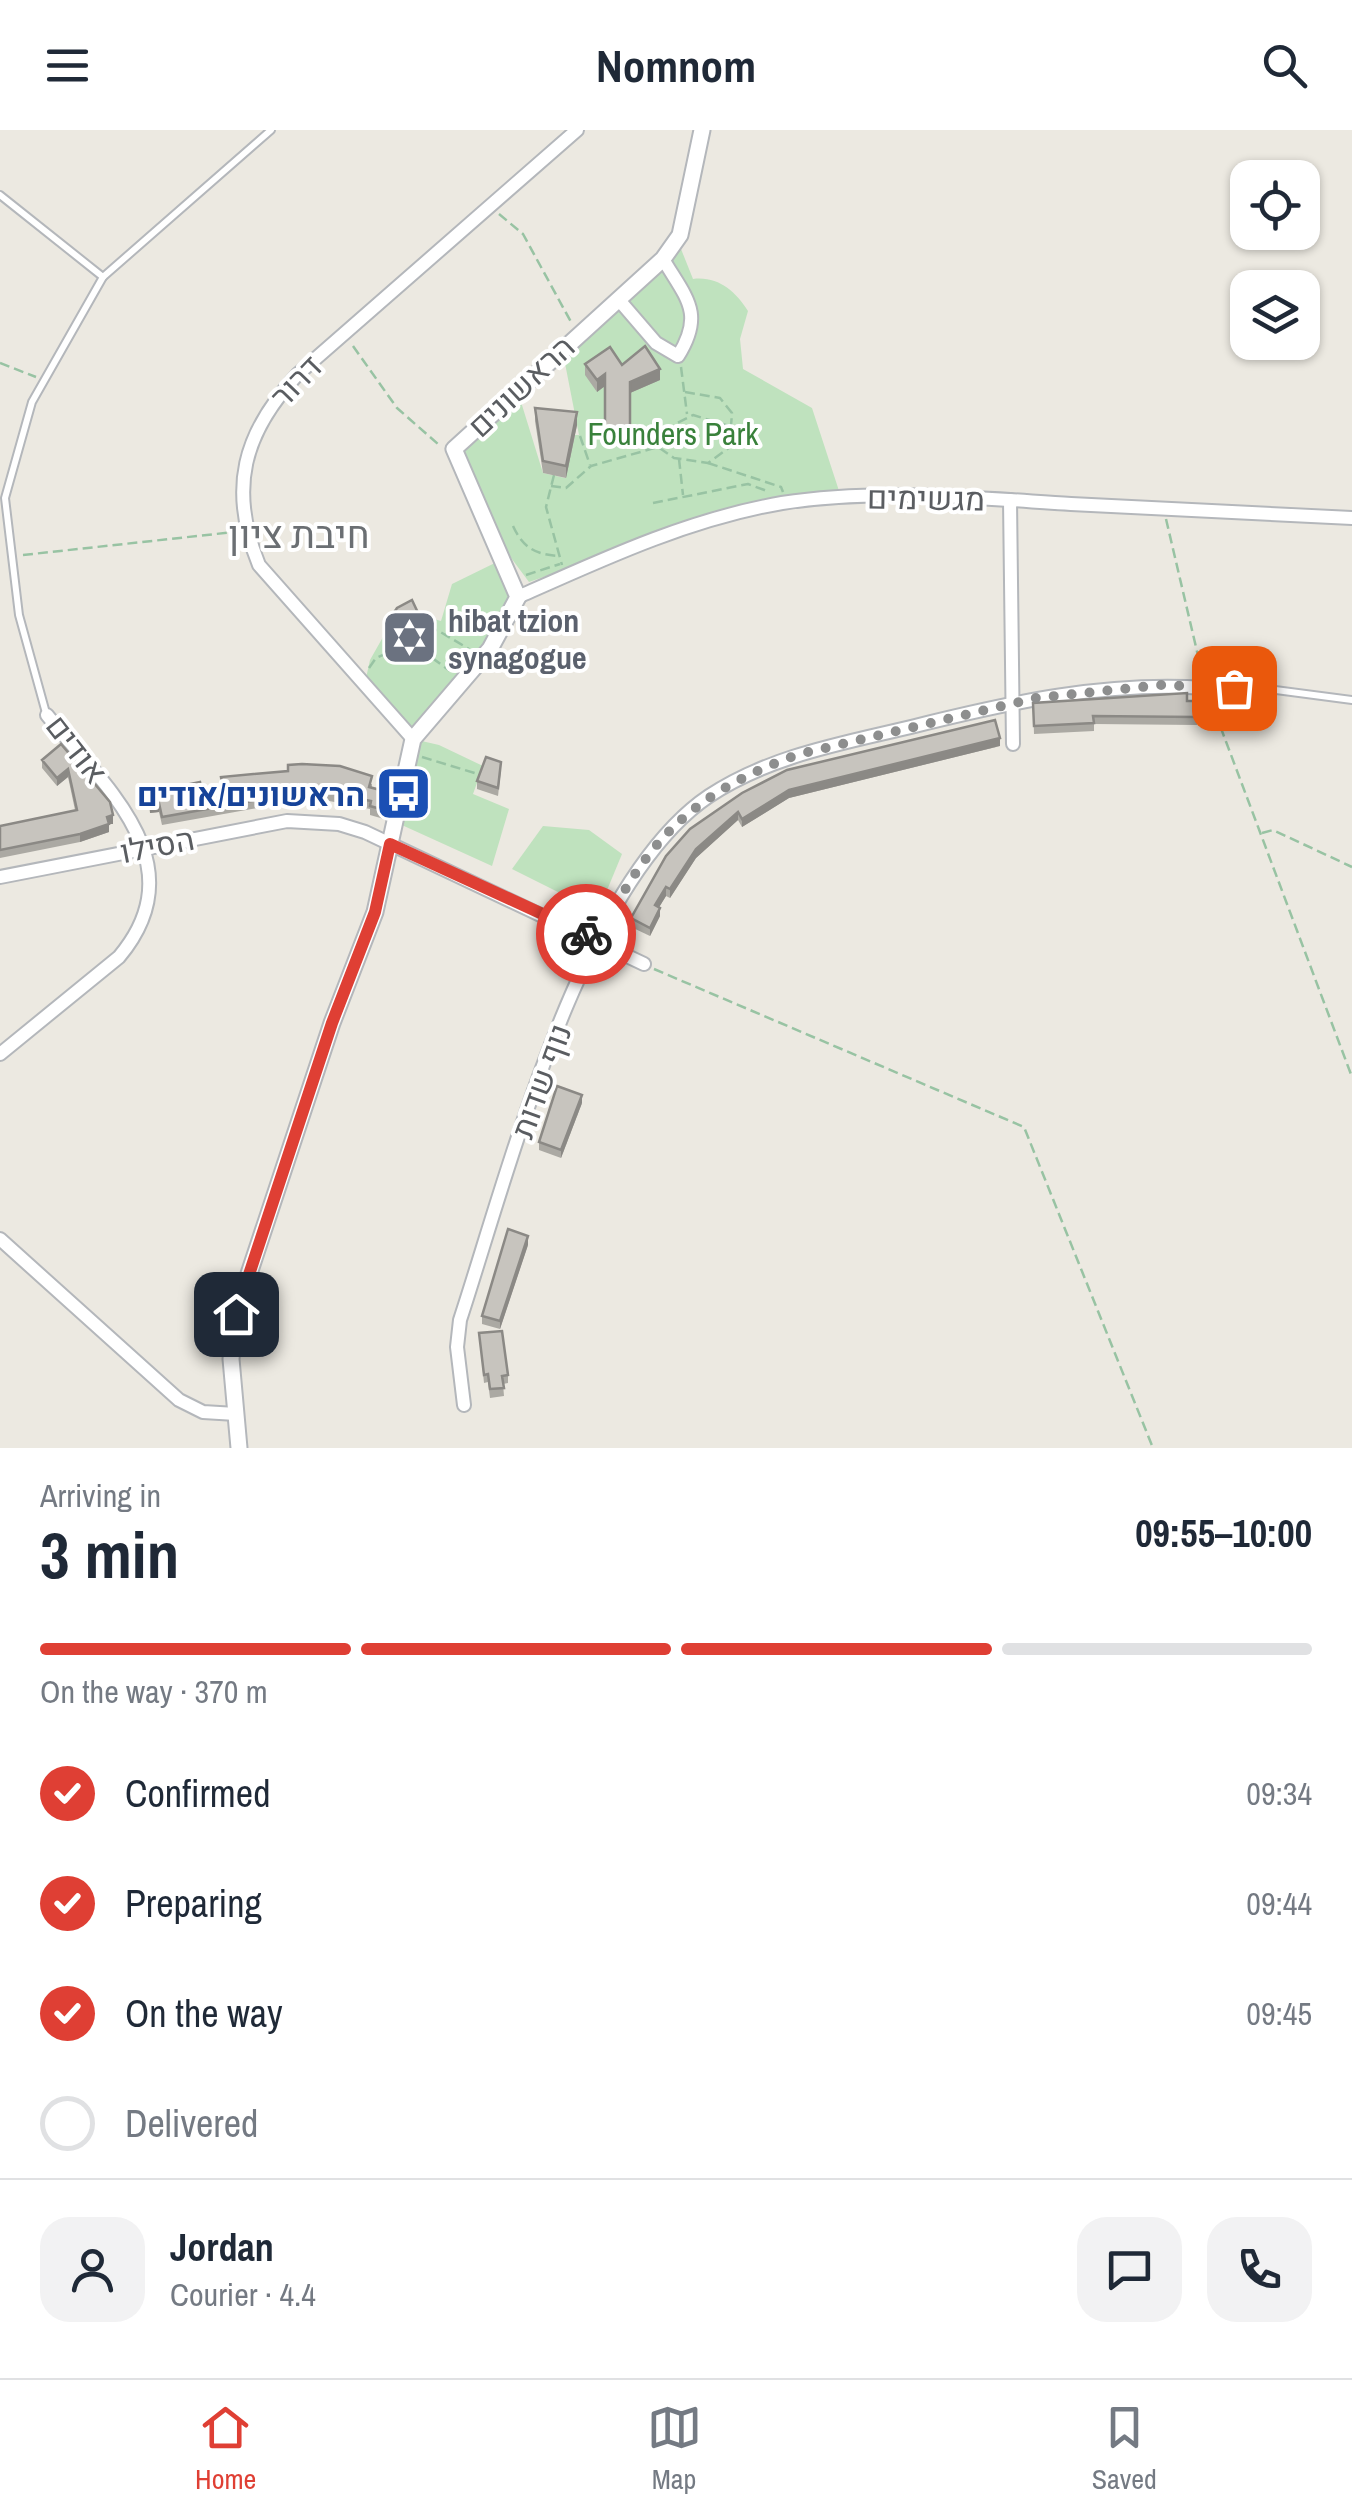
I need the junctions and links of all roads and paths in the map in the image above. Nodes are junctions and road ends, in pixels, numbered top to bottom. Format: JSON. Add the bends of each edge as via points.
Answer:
{"nodes":[{"id":1,"x":271,"y":130,"type":"edge"},
{"id":2,"x":577,"y":130,"type":"edge"},
{"id":3,"x":702,"y":130,"type":"edge"},
{"id":4,"x":0,"y":195,"type":"edge"},
{"id":5,"x":492,"y":205,"type":"junction"},
{"id":6,"x":663,"y":259,"type":"junction"},
{"id":7,"x":104,"y":277,"type":"junction"},
{"id":8,"x":619,"y":300,"type":"junction"},
{"id":9,"x":344,"y":334,"type":"junction"},
{"id":10,"x":576,"y":334,"type":"junction"},
{"id":11,"x":0,"y":363,"type":"edge"},
{"id":12,"x":45,"y":380,"type":"junction"},
{"id":13,"x":683,"y":380,"type":"dead end"},
{"id":14,"x":685,"y":392,"type":"junction"},
{"id":15,"x":688,"y":417,"type":"junction"},
{"id":16,"x":730,"y":430,"type":"junction"},
{"id":17,"x":580,"y":436,"type":"dead end"},
{"id":18,"x":658,"y":446,"type":"junction"},
{"id":19,"x":454,"y":450,"type":"junction"},
{"id":20,"x":678,"y":458,"type":"junction"},
{"id":21,"x":708,"y":463,"type":"junction"},
{"id":22,"x":590,"y":466,"type":"junction"},
{"id":23,"x":554,"y":476,"type":"edge"},
{"id":24,"x":551,"y":486,"type":"junction"},
{"id":25,"x":683,"y":495,"type":"junction"},
{"id":26,"x":1010,"y":500,"type":"junction"},
{"id":27,"x":653,"y":503,"type":"dead end"},
{"id":28,"x":781,"y":504,"type":"junction"},
{"id":29,"x":1164,"y":509,"type":"junction"},
{"id":30,"x":1352,"y":518,"type":"edge"},
{"id":31,"x":512,"y":526,"type":"dead end"},
{"id":32,"x":245,"y":531,"type":"junction"},
{"id":33,"x":12,"y":556,"type":"junction"},
{"id":34,"x":561,"y":556,"type":"junction"},
{"id":35,"x":563,"y":570,"type":"junction"},
{"id":36,"x":524,"y":576,"type":"dead end"},
{"id":37,"x":518,"y":597,"type":"junction"},
{"id":38,"x":422,"y":633,"type":"edge"},
{"id":39,"x":419,"y":648,"type":"edge"},
{"id":40,"x":394,"y":650,"type":"dead end"},
{"id":41,"x":482,"y":658,"type":"junction"},
{"id":42,"x":463,"y":680,"type":"junction"},
{"id":43,"x":362,"y":682,"type":"junction"},
{"id":44,"x":1206,"y":688,"type":"junction"},
{"id":45,"x":1352,"y":700,"type":"edge"},
{"id":46,"x":1012,"y":702,"type":"junction"},
{"id":47,"x":46,"y":716,"type":"joint"},
{"id":48,"x":1013,"y":744,"type":"dead end"},
{"id":49,"x":412,"y":746,"type":"junction"},
{"id":50,"x":482,"y":775,"type":"edge"},
{"id":51,"x":1262,"y":834,"type":"junction"},
{"id":52,"x":390,"y":844,"type":"junction"},
{"id":53,"x":146,"y":846,"type":"junction"},
{"id":54,"x":1352,"y":867,"type":"edge"},
{"id":55,"x":0,"y":878,"type":"edge"},
{"id":56,"x":599,"y":940,"type":"junction"},
{"id":57,"x":644,"y":964,"type":"joint"},
{"id":58,"x":0,"y":1054,"type":"edge"},
{"id":59,"x":1352,"y":1077,"type":"edge"},
{"id":60,"x":0,"y":1239,"type":"edge"},
{"id":61,"x":464,"y":1405,"type":"dead end"},
{"id":62,"x":236,"y":1414,"type":"junction"},
{"id":63,"x":239,"y":1448,"type":"edge"},
{"id":64,"x":1153,"y":1448,"type":"edge"}],
"edges":[{"from":1,"to":7,"type":"lane","name":"אודים"},
{"from":2,"to":5,"type":"street","name":"דרור"},
{"from":3,"to":6,"type":"street","name":"הראשונים","via":[[680,235]]},
{"from":4,"to":7,"type":"lane"},
{"from":5,"to":9,"type":"street","name":"דרור"},
{"from":5,"to":10,"type":"path","via":[[524,234]]},
{"from":6,"to":8,"type":"street","name":"הראשונים"},
{"from":6,"to":8,"type":"street","via":[[693,310],[691,335],[678,356],[656,344]]},
{"from":7,"to":12,"type":"lane","name":"אודים"},
{"from":8,"to":10,"type":"street","name":"הראשונים"},
{"from":9,"to":19,"type":"path","via":[[412,426]]},
{"from":9,"to":32,"type":"street","name":"דרור","via":[[267,407],[247,454]]},
{"from":10,"to":19,"type":"street","name":"הראשונים"},
{"from":11,"to":12,"type":"path"},
{"from":12,"to":33,"type":"lane","name":"אודים","via":[[32,402],[5,498]]},
{"from":13,"to":14,"type":"path"},
{"from":14,"to":15,"type":"path"},
{"from":14,"to":16,"type":"path","via":[[720,398],[732,413]]},
{"from":15,"to":16,"type":"path","via":[[714,419]]},
{"from":15,"to":18,"type":"path"},
{"from":16,"to":21,"type":"path","via":[[737,442]]},
{"from":17,"to":22,"type":"path"},
{"from":18,"to":20,"type":"path"},
{"from":18,"to":22,"type":"path"},
{"from":19,"to":37,"type":"street","name":"הראשונים"},
{"from":20,"to":21,"type":"path"},
{"from":20,"to":25,"type":"path"},
{"from":21,"to":28,"type":"path","via":[[780,487]]},
{"from":22,"to":24,"type":"path","via":[[573,484]]},
{"from":23,"to":24,"type":"path"},
{"from":24,"to":34,"type":"path","via":[[546,507]]},
{"from":25,"to":27,"type":"path"},
{"from":25,"to":28,"type":"path","via":[[748,484]]},
{"from":26,"to":28,"type":"street","name":"מגשימים","via":[[922,495]]},
{"from":26,"to":29,"type":"street","name":"מגשימים"},
{"from":26,"to":46,"type":"street"},
{"from":28,"to":35,"type":"street","name":"מגשימים","via":[[708,520]]},
{"from":29,"to":30,"type":"street","name":"מגשימים"},
{"from":29,"to":44,"type":"path"},
{"from":31,"to":34,"type":"path","via":[[524,546]]},
{"from":32,"to":33,"type":"path"},
{"from":32,"to":43,"type":"street","name":"דרור","via":[[259,565]]},
{"from":33,"to":47,"type":"lane","name":"אודים","via":[[19,615]]},
{"from":34,"to":35,"type":"path"},
{"from":35,"to":36,"type":"path","via":[[543,566]]},
{"from":35,"to":37,"type":"street","name":"מגשימים"},
{"from":37,"to":41,"type":"street"},
{"from":38,"to":41,"type":"path","via":[[437,630]]},
{"from":39,"to":42,"type":"path"},
{"from":40,"to":43,"type":"path","via":[[376,658]]},
{"from":41,"to":42,"type":"street"},
{"from":42,"to":49,"type":"street"},
{"from":43,"to":49,"type":"street","name":"דרור"},
{"from":44,"to":45,"type":"lane","name":"נוף שדות"},
{"from":44,"to":46,"type":"street","name":"נוף שדות","via":[[1118,688]]},
{"from":44,"to":51,"type":"path"},
{"from":46,"to":48,"type":"street"},
{"from":46,"to":56,"type":"street","name":"נוף שדות","via":[[800,754],[738,779],[657,841]]},
{"from":47,"to":53,"type":"street","name":"אודים"},
{"from":49,"to":50,"type":"path"},
{"from":49,"to":52,"type":"street"},
{"from":51,"to":54,"type":"path","via":[[1274,830]]},
{"from":51,"to":59,"type":"path"},
{"from":52,"to":53,"type":"street","name":"הסילו","via":[[339,824],[288,821]]},
{"from":52,"to":56,"type":"street","name":"הסילו"},
{"from":52,"to":62,"type":"street","via":[[375,912],[236,1314]]},
{"from":53,"to":55,"type":"street","name":"הסילו"},
{"from":53,"to":58,"type":"street","via":[[148,894],[133,940],[102,974]]},
{"from":56,"to":57,"type":"street","name":"הסילו"},
{"from":56,"to":61,"type":"street","name":"נוף שדות","via":[[538,1082],[460,1320]]},
{"from":57,"to":64,"type":"path","via":[[1024,1127]]},
{"from":60,"to":62,"type":"street","via":[[178,1400],[203,1412]]},
{"from":62,"to":63,"type":"street"}]}
